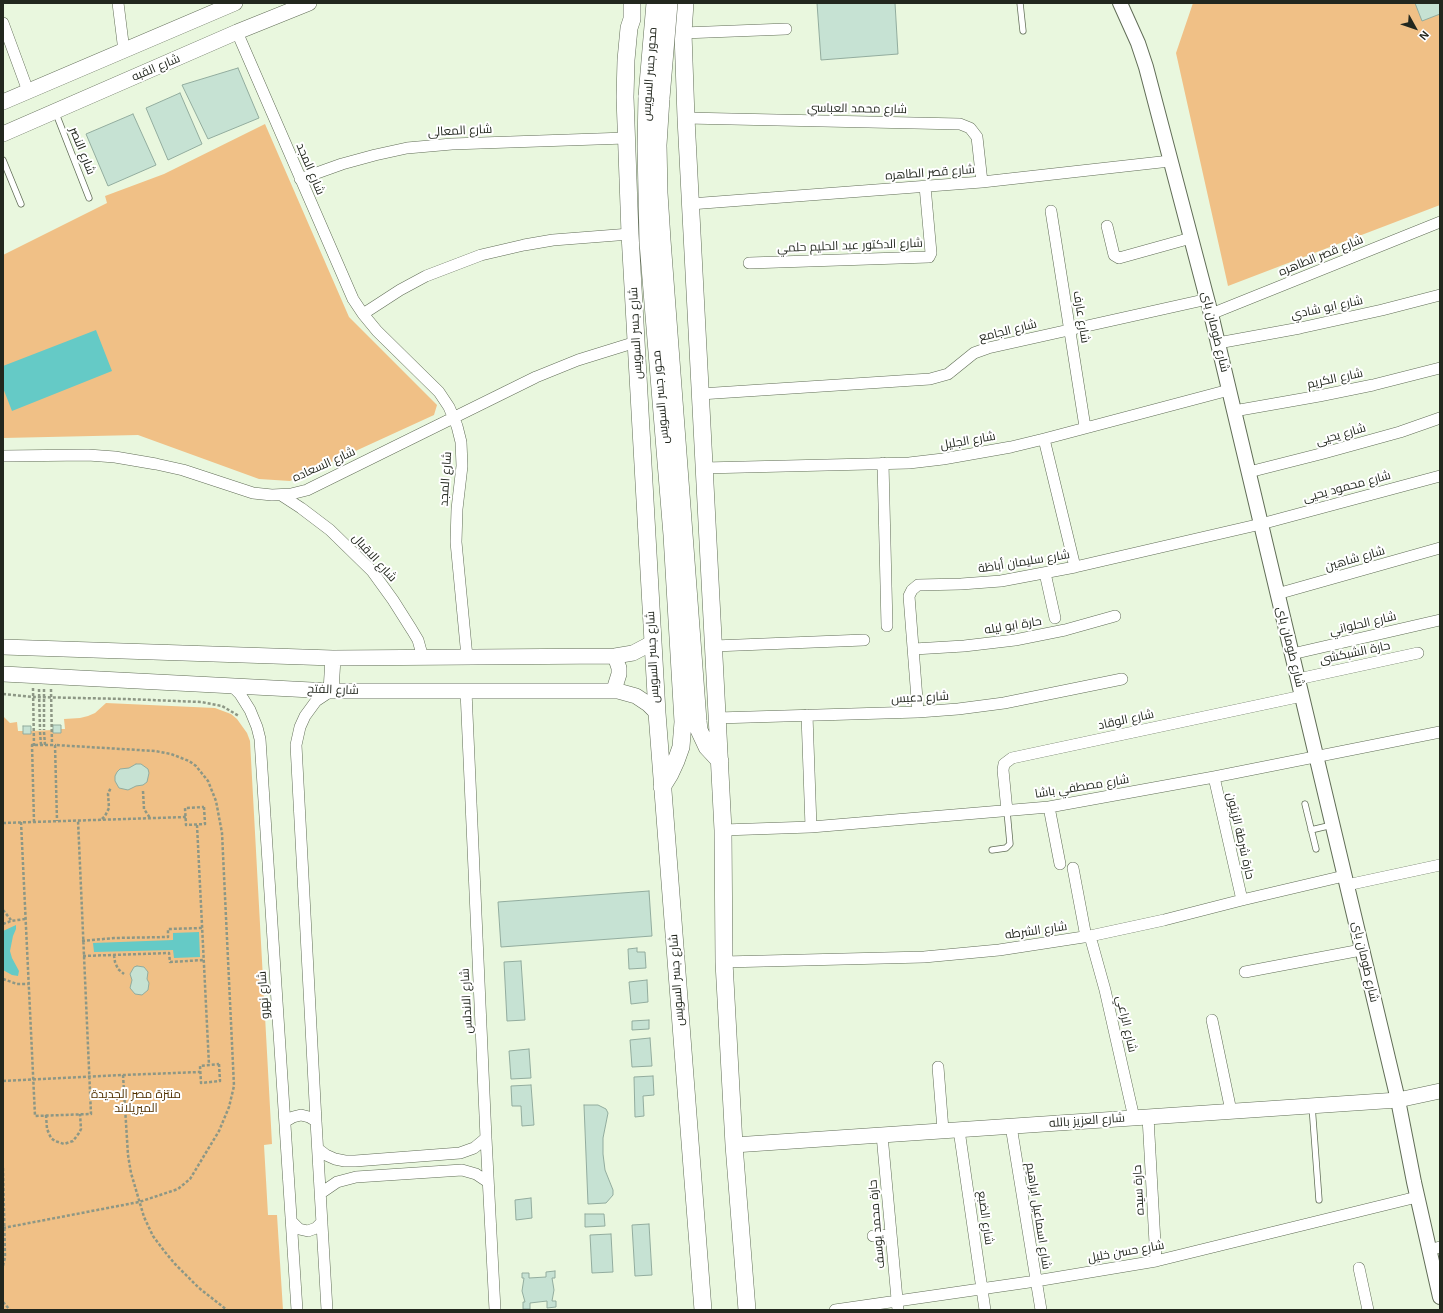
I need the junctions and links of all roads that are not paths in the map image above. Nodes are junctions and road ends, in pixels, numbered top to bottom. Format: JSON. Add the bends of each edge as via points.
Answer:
{"nodes":[{"id":1,"x":118,"y":3,"type":"edge"},
{"id":2,"x":235,"y":3,"type":"edge"},
{"id":3,"x":309,"y":3,"type":"edge"},
{"id":4,"x":632,"y":3,"type":"edge"},
{"id":5,"x":655,"y":3,"type":"edge"},
{"id":6,"x":669,"y":3,"type":"edge"},
{"id":7,"x":685,"y":3,"type":"edge"},
{"id":8,"x":1020,"y":3,"type":"edge"},
{"id":9,"x":1120,"y":3,"type":"edge"},
{"id":10,"x":3,"y":23,"type":"edge"},
{"id":11,"x":629,"y":28,"type":"junction"},
{"id":12,"x":786,"y":29,"type":"dead end"},
{"id":13,"x":1023,"y":31,"type":"dead end"},
{"id":14,"x":238,"y":32,"type":"junction"},
{"id":15,"x":683,"y":33,"type":"junction"},
{"id":16,"x":124,"y":50,"type":"junction"},
{"id":17,"x":28,"y":91,"type":"junction"},
{"id":18,"x":654,"y":97,"type":"junction"},
{"id":19,"x":3,"y":102,"type":"edge"},
{"id":20,"x":55,"y":111,"type":"junction"},
{"id":21,"x":686,"y":118,"type":"junction"},
{"id":22,"x":3,"y":134,"type":"edge"},
{"id":23,"x":626,"y":138,"type":"junction"},
{"id":24,"x":3,"y":160,"type":"edge"},
{"id":25,"x":1170,"y":161,"type":"junction"},
{"id":26,"x":300,"y":179,"type":"junction"},
{"id":27,"x":982,"y":182,"type":"junction"},
{"id":28,"x":925,"y":186,"type":"junction"},
{"id":29,"x":89,"y":198,"type":"dead end"},
{"id":30,"x":21,"y":204,"type":"dead end"},
{"id":31,"x":690,"y":204,"type":"junction"},
{"id":32,"x":1051,"y":211,"type":"dead end"},
{"id":33,"x":1440,"y":222,"type":"edge"},
{"id":34,"x":1107,"y":226,"type":"dead end"},
{"id":35,"x":630,"y":234,"type":"junction"},
{"id":36,"x":1192,"y":238,"type":"junction"},
{"id":37,"x":749,"y":263,"type":"dead end"},
{"id":38,"x":1440,"y":295,"type":"edge"},
{"id":39,"x":1208,"y":299,"type":"junction"},
{"id":40,"x":363,"y":314,"type":"junction"},
{"id":41,"x":1211,"y":314,"type":"junction"},
{"id":42,"x":1070,"y":330,"type":"junction"},
{"id":43,"x":636,"y":342,"type":"junction"},
{"id":44,"x":1218,"y":343,"type":"junction"},
{"id":45,"x":1440,"y":368,"type":"edge"},
{"id":46,"x":1229,"y":390,"type":"junction"},
{"id":47,"x":700,"y":394,"type":"junction"},
{"id":48,"x":1234,"y":411,"type":"junction"},
{"id":49,"x":454,"y":418,"type":"junction"},
{"id":50,"x":1440,"y":418,"type":"edge"},
{"id":51,"x":1085,"y":427,"type":"junction"},
{"id":52,"x":1044,"y":439,"type":"junction"},
{"id":53,"x":3,"y":456,"type":"edge"},
{"id":54,"x":883,"y":463,"type":"junction"},
{"id":55,"x":704,"y":468,"type":"junction"},
{"id":56,"x":1248,"y":472,"type":"junction"},
{"id":57,"x":1440,"y":476,"type":"edge"},
{"id":58,"x":281,"y":495,"type":"junction"},
{"id":59,"x":1261,"y":524,"type":"junction"},
{"id":60,"x":1440,"y":548,"type":"edge"},
{"id":61,"x":1075,"y":567,"type":"junction"},
{"id":62,"x":1045,"y":573,"type":"junction"},
{"id":63,"x":1277,"y":594,"type":"junction"},
{"id":64,"x":1115,"y":616,"type":"dead end"},
{"id":65,"x":1055,"y":618,"type":"dead end"},
{"id":66,"x":1440,"y":620,"type":"edge"},
{"id":67,"x":887,"y":626,"type":"dead end"},
{"id":68,"x":864,"y":640,"type":"dead end"},
{"id":69,"x":652,"y":643,"type":"junction"},
{"id":70,"x":714,"y":646,"type":"junction"},
{"id":71,"x":3,"y":647,"type":"edge"},
{"id":72,"x":914,"y":649,"type":"junction"},
{"id":73,"x":1418,"y":653,"type":"dead end"},
{"id":74,"x":1292,"y":654,"type":"junction"},
{"id":75,"x":616,"y":656,"type":"junction"},
{"id":76,"x":466,"y":657,"type":"junction"},
{"id":77,"x":333,"y":658,"type":"junction"},
{"id":78,"x":423,"y":658,"type":"junction"},
{"id":79,"x":3,"y":674,"type":"edge"},
{"id":80,"x":1122,"y":679,"type":"dead end"},
{"id":81,"x":1298,"y":679,"type":"junction"},
{"id":82,"x":232,"y":686,"type":"junction"},
{"id":83,"x":614,"y":690,"type":"junction"},
{"id":84,"x":331,"y":691,"type":"junction"},
{"id":85,"x":466,"y":691,"type":"junction"},
{"id":86,"x":1302,"y":696,"type":"junction"},
{"id":87,"x":918,"y":712,"type":"junction"},
{"id":88,"x":657,"y":713,"type":"junction"},
{"id":89,"x":807,"y":715,"type":"junction"},
{"id":90,"x":717,"y":718,"type":"junction"},
{"id":91,"x":1440,"y":732,"type":"edge"},
{"id":92,"x":1316,"y":757,"type":"junction"},
{"id":93,"x":720,"y":762,"type":"junction"},
{"id":94,"x":1214,"y":777,"type":"junction"},
{"id":95,"x":662,"y":786,"type":"junction"},
{"id":96,"x":1306,"y":804,"type":"dead end"},
{"id":97,"x":1049,"y":807,"type":"junction"},
{"id":98,"x":1007,"y":811,"type":"junction"},
{"id":99,"x":1332,"y":825,"type":"junction"},
{"id":100,"x":811,"y":827,"type":"junction"},
{"id":101,"x":723,"y":830,"type":"junction"},
{"id":102,"x":1311,"y":830,"type":"junction"},
{"id":103,"x":1316,"y":849,"type":"dead end"},
{"id":104,"x":992,"y":850,"type":"dead end"},
{"id":105,"x":1060,"y":864,"type":"dead end"},
{"id":106,"x":1440,"y":865,"type":"edge"},
{"id":107,"x":1072,"y":868,"type":"dead end"},
{"id":108,"x":1346,"y":880,"type":"junction"},
{"id":109,"x":1242,"y":900,"type":"junction"},
{"id":110,"x":1088,"y":937,"type":"junction"},
{"id":111,"x":1361,"y":950,"type":"junction"},
{"id":112,"x":724,"y":962,"type":"junction"},
{"id":113,"x":1245,"y":972,"type":"dead end"},
{"id":114,"x":1212,"y":1020,"type":"dead end"},
{"id":115,"x":938,"y":1066,"type":"dead end"},
{"id":116,"x":1440,"y":1091,"type":"edge"},
{"id":117,"x":1398,"y":1100,"type":"junction"},
{"id":118,"x":1312,"y":1106,"type":"junction"},
{"id":119,"x":1231,"y":1111,"type":"junction"},
{"id":120,"x":1141,"y":1117,"type":"junction"},
{"id":121,"x":286,"y":1121,"type":"junction"},
{"id":122,"x":316,"y":1121,"type":"junction"},
{"id":123,"x":1011,"y":1126,"type":"junction"},
{"id":124,"x":943,"y":1130,"type":"junction"},
{"id":125,"x":959,"y":1130,"type":"junction"},
{"id":126,"x":882,"y":1135,"type":"junction"},
{"id":127,"x":486,"y":1138,"type":"junction"},
{"id":128,"x":734,"y":1145,"type":"junction"},
{"id":129,"x":318,"y":1149,"type":"junction"},
{"id":130,"x":488,"y":1182,"type":"junction"},
{"id":131,"x":321,"y":1193,"type":"junction"},
{"id":132,"x":1417,"y":1197,"type":"junction"},
{"id":133,"x":1319,"y":1200,"type":"dead end"},
{"id":134,"x":322,"y":1222,"type":"junction"},
{"id":135,"x":293,"y":1223,"type":"junction"},
{"id":136,"x":891,"y":1235,"type":"junction"},
{"id":137,"x":873,"y":1236,"type":"dead end"},
{"id":138,"x":1435,"y":1249,"type":"edge"},
{"id":139,"x":1156,"y":1261,"type":"junction"},
{"id":140,"x":1359,"y":1268,"type":"dead end"},
{"id":141,"x":1036,"y":1281,"type":"junction"},
{"id":142,"x":982,"y":1289,"type":"junction"},
{"id":143,"x":1440,"y":1297,"type":"edge"},
{"id":144,"x":898,"y":1306,"type":"edge"},
{"id":145,"x":297,"y":1310,"type":"edge"},
{"id":146,"x":327,"y":1310,"type":"edge"},
{"id":147,"x":495,"y":1310,"type":"edge"},
{"id":148,"x":703,"y":1310,"type":"edge"},
{"id":149,"x":748,"y":1310,"type":"edge"},
{"id":150,"x":835,"y":1310,"type":"edge"},
{"id":151,"x":985,"y":1310,"type":"edge"},
{"id":152,"x":1041,"y":1310,"type":"edge"},
{"id":153,"x":1368,"y":1310,"type":"edge"}],
"edges":[{"from":1,"to":16,"type":"street"},
{"from":2,"to":16,"type":"main road"},
{"from":3,"to":14,"type":"main road","name":"شارع القبه"},
{"from":4,"to":11,"type":"main road","name":"شارع جسر السويس"},
{"from":5,"to":18,"type":"main road","name":"محور جسر السويس","bridge":true},
{"from":6,"to":18,"type":"main road","name":"محور جسر السويس","bridge":true},
{"from":7,"to":15,"type":"main road"},
{"from":8,"to":13,"type":"lane"},
{"from":9,"to":25,"type":"street","name":"شارع طومان باى","via":[[1146,67]]},
{"from":10,"to":17,"type":"street"},
{"from":11,"to":15,"type":"main road","via":[[638,18],[651,12],[658,12],[671,17]]},
{"from":11,"to":23,"type":"main road","name":"شارع جسر السويس","via":[[626,60]]},
{"from":12,"to":15,"type":"street"},
{"from":14,"to":20,"type":"main road","name":"شارع القبه"},
{"from":14,"to":26,"type":"street","name":"شارع المجد"},
{"from":15,"to":21,"type":"main road"},
{"from":16,"to":17,"type":"main road"},
{"from":17,"to":19,"type":"main road"},
{"from":18,"to":93,"type":"main road","name":"محور جسر السويس","via":[[662,240],[698,721],[707,747]]},
{"from":18,"to":95,"type":"main road","name":"محور جسر السويس","via":[[646,146],[648,242],[672,535],[683,722],[681,747]]},
{"from":20,"to":22,"type":"main road","name":"شارع القبه"},
{"from":20,"to":29,"type":"lane","name":"شارع النصر"},
{"from":21,"to":27,"type":"street","name":"شارع محمد العباسي","via":[[960,124],[970,128],[977,137]]},
{"from":21,"to":31,"type":"main road"},
{"from":23,"to":26,"type":"street","name":"شارع المعالى","via":[[407,148],[342,164]]},
{"from":23,"to":35,"type":"main road","name":"شارع جسر السويس"},
{"from":24,"to":30,"type":"lane"},
{"from":25,"to":27,"type":"street","name":"شارع قصر الطاهره"},
{"from":25,"to":36,"type":"street","name":"شارع طومان باى"},
{"from":26,"to":40,"type":"street","name":"شارع المجد","via":[[348,289]]},
{"from":27,"to":28,"type":"street","name":"شارع قصر الطاهره"},
{"from":28,"to":31,"type":"street","name":"شارع قصر الطاهره"},
{"from":28,"to":37,"type":"street","name":"شارع الدكتور عبد الحليم حلمي","via":[[931,253],[928,257]]},
{"from":31,"to":47,"type":"main road"},
{"from":32,"to":42,"type":"street","name":"شارع عارف"},
{"from":33,"to":41,"type":"street","name":"شارع قصر الطاهره"},
{"from":34,"to":36,"type":"street","via":[[1114,255],[1119,258]]},
{"from":35,"to":40,"type":"street","via":[[545,241],[481,255],[426,276]]},
{"from":35,"to":43,"type":"main road","name":"شارع جسر السويس"},
{"from":36,"to":39,"type":"street","name":"شارع طومان باى"},
{"from":38,"to":44,"type":"street","name":"شارع ابو شادي","via":[[1300,328]]},
{"from":39,"to":41,"type":"street","name":"شارع طومان باى"},
{"from":39,"to":42,"type":"street","name":"شارع الجامع"},
{"from":40,"to":49,"type":"street","name":"شارع المجد","via":[[435,388]]},
{"from":41,"to":44,"type":"street","name":"شارع طومان باى"},
{"from":42,"to":47,"type":"street","name":"شارع الجامع","via":[[981,350],[948,374],[930,380]]},
{"from":42,"to":51,"type":"street","name":"شارع عارف"},
{"from":43,"to":49,"type":"street","name":"شارع السعاده","via":[[550,371],[494,396]]},
{"from":43,"to":69,"type":"main road","name":"شارع جسر السويس"},
{"from":44,"to":46,"type":"street","name":"شارع طومان باى"},
{"from":45,"to":48,"type":"street","name":"شارع الكريم","via":[[1327,395]]},
{"from":46,"to":48,"type":"street","name":"شارع طومان باى"},
{"from":46,"to":51,"type":"street","name":"شارع الجليل"},
{"from":47,"to":55,"type":"main road"},
{"from":48,"to":56,"type":"street","name":"شارع طومان باى"},
{"from":49,"to":58,"type":"street","name":"شارع السعاده","via":[[307,490]]},
{"from":49,"to":76,"type":"street","name":"شارع المجد","via":[[462,450],[456,542]]},
{"from":50,"to":56,"type":"street","name":"شارع يحيى","via":[[1400,432]]},
{"from":51,"to":52,"type":"street","name":"شارع الجليل"},
{"from":52,"to":54,"type":"street","name":"شارع الجليل","via":[[943,459]]},
{"from":52,"to":61,"type":"street"},
{"from":53,"to":58,"type":"street","name":"شارع السعاده","via":[[88,455],[129,459],[183,470],[253,493]]},
{"from":54,"to":55,"type":"street","name":"شارع الجليل"},
{"from":54,"to":67,"type":"street"},
{"from":55,"to":70,"type":"main road"},
{"from":56,"to":59,"type":"street","name":"شارع طومان باى"},
{"from":57,"to":59,"type":"street","name":"شارع محمود يحيى"},
{"from":58,"to":78,"type":"street","name":"شارع الاقبال","via":[[330,530],[372,571],[418,640]]},
{"from":59,"to":61,"type":"street","name":"شارع سليمان أباظة"},
{"from":59,"to":63,"type":"street","name":"شارع طومان باى"},
{"from":60,"to":63,"type":"street","name":"شارع شاهين"},
{"from":61,"to":62,"type":"street","name":"شارع سليمان أباظة"},
{"from":62,"to":65,"type":"street"},
{"from":62,"to":72,"type":"street","name":"شارع سليمان أباظة","via":[[1000,581],[914,587],[909,596]]},
{"from":63,"to":74,"type":"street","name":"شارع طومان باى"},
{"from":64,"to":72,"type":"street","name":"حارة ابو ليله","via":[[1015,640]]},
{"from":66,"to":74,"type":"street","name":"شارع الحلواني"},
{"from":68,"to":70,"type":"street"},
{"from":69,"to":75,"type":"main road","via":[[633,653]]},
{"from":69,"to":88,"type":"main road","name":"شارع جسر السويس"},
{"from":70,"to":90,"type":"main road"},
{"from":71,"to":77,"type":"main road"},
{"from":72,"to":87,"type":"street","name":"شارع سليمان أباظة"},
{"from":73,"to":81,"type":"street","name":"حارة الشبكشى"},
{"from":74,"to":81,"type":"street","name":"شارع طومان باى"},
{"from":75,"to":76,"type":"main road"},
{"from":75,"to":83,"type":"main road","via":[[620,674]]},
{"from":76,"to":78,"type":"main road"},
{"from":77,"to":78,"type":"main road"},
{"from":77,"to":84,"type":"main road"},
{"from":79,"to":82,"type":"main road","name":"شارع الفتح"},
{"from":80,"to":87,"type":"street","name":"شارع دعبس","via":[[1004,703]]},
{"from":81,"to":86,"type":"street","name":"شارع طومان باى"},
{"from":82,"to":84,"type":"main road","name":"شارع الفتح"},
{"from":82,"to":121,"type":"street","name":"شارع نهرو","via":[[244,699],[253,715],[260,739]]},
{"from":83,"to":85,"type":"main road","name":"شارع الفتح"},
{"from":83,"to":88,"type":"main road","name":"شارع الفتح","via":[[636,696]]},
{"from":84,"to":85,"type":"main road","name":"شارع الفتح"},
{"from":84,"to":122,"type":"street","via":[[308,710],[300,727],[296,745]]},
{"from":85,"to":127,"type":"street","name":"شارع الاندلس"},
{"from":86,"to":92,"type":"street","name":"شارع طومان باى"},
{"from":86,"to":98,"type":"street","name":"شارع الوقاد","via":[[1012,758],[1004,764],[1003,770]]},
{"from":87,"to":89,"type":"street","name":"شارع دعبس"},
{"from":88,"to":95,"type":"main road","name":"شارع جسر السويس"},
{"from":89,"to":90,"type":"street","name":"شارع دعبس"},
{"from":89,"to":100,"type":"street"},
{"from":90,"to":93,"type":"main road"},
{"from":91,"to":92,"type":"street","name":"شارع مصطفي باشا"},
{"from":92,"to":94,"type":"street","name":"شارع مصطفي باشا"},
{"from":92,"to":99,"type":"street","name":"شارع طومان باى"},
{"from":93,"to":101,"type":"main road"},
{"from":94,"to":97,"type":"street","name":"شارع مصطفي باشا"},
{"from":94,"to":109,"type":"street","name":"حارة شرطة الزيتون"},
{"from":95,"to":148,"type":"main road","name":"شارع جسر السويس"},
{"from":96,"to":102,"type":"lane"},
{"from":97,"to":98,"type":"street","name":"شارع مصطفي باشا"},
{"from":97,"to":105,"type":"street"},
{"from":98,"to":100,"type":"street","name":"شارع مصطفي باشا"},
{"from":98,"to":104,"type":"lane","via":[[1010,844],[1006,848]]},
{"from":99,"to":102,"type":"lane"},
{"from":99,"to":108,"type":"street","name":"شارع طومان باى"},
{"from":100,"to":101,"type":"street","name":"شارع مصطفي باشا"},
{"from":101,"to":112,"type":"main road"},
{"from":102,"to":103,"type":"lane"},
{"from":106,"to":108,"type":"street","name":"شارع الشرطه"},
{"from":107,"to":110,"type":"street","name":"شارع الراعي"},
{"from":108,"to":109,"type":"street","name":"شارع الشرطه"},
{"from":108,"to":111,"type":"street","name":"شارع طومان باى"},
{"from":109,"to":110,"type":"street","name":"شارع الشرطه"},
{"from":110,"to":112,"type":"street","name":"شارع الشرطه","via":[[999,950],[924,957]]},
{"from":110,"to":120,"type":"street","name":"شارع الراعي"},
{"from":111,"to":113,"type":"street"},
{"from":111,"to":117,"type":"street","name":"شارع طومان باى"},
{"from":112,"to":128,"type":"main road"},
{"from":114,"to":119,"type":"street"},
{"from":115,"to":124,"type":"street"},
{"from":116,"to":117,"type":"main road","name":"شارع العزيز بالله"},
{"from":117,"to":118,"type":"main road","name":"شارع العزيز بالله"},
{"from":117,"to":132,"type":"street","name":"شارع طومان باى"},
{"from":118,"to":119,"type":"main road","name":"شارع العزيز بالله"},
{"from":118,"to":133,"type":"lane"},
{"from":119,"to":120,"type":"main road","name":"شارع العزيز بالله"},
{"from":120,"to":123,"type":"main road","name":"شارع العزيز بالله"},
{"from":120,"to":139,"type":"street","name":"حارة سيده"},
{"from":121,"to":122,"type":"street","via":[[301,1115]]},
{"from":121,"to":135,"type":"street","name":"شارع نهرو"},
{"from":122,"to":129,"type":"street"},
{"from":123,"to":125,"type":"main road","name":"شارع العزيز بالله"},
{"from":123,"to":141,"type":"street","name":"شارع اسماعيل ابراهيم"},
{"from":124,"to":125,"type":"main road","name":"شارع العزيز بالله"},
{"from":124,"to":126,"type":"main road","name":"شارع العزيز بالله"},
{"from":125,"to":142,"type":"street","name":"شارع الضبع"},
{"from":126,"to":128,"type":"main road","name":"شارع العزيز بالله"},
{"from":126,"to":136,"type":"street","name":"حارة محمد يوسف"},
{"from":127,"to":129,"type":"street","via":[[474,1148],[460,1153],[355,1161],[335,1159]]},
{"from":127,"to":130,"type":"street","name":"شارع الاندلس"},
{"from":128,"to":149,"type":"main road"},
{"from":129,"to":131,"type":"street"},
{"from":130,"to":131,"type":"street","via":[[476,1174],[462,1170],[351,1177],[332,1184]]},
{"from":130,"to":147,"type":"street","name":"شارع الاندلس"},
{"from":131,"to":134,"type":"street"},
{"from":132,"to":138,"type":"street","name":"شارع طومان باى"},
{"from":132,"to":139,"type":"street","name":"شارع حسن خليل"},
{"from":134,"to":135,"type":"street","via":[[308,1231],[299,1229]]},
{"from":134,"to":146,"type":"street"},
{"from":135,"to":145,"type":"street","name":"شارع نهرو"},
{"from":136,"to":137,"type":"street"},
{"from":136,"to":144,"type":"street","name":"حارة محمد يوسف"},
{"from":138,"to":143,"type":"street","name":"شارع طومان باى"},
{"from":139,"to":141,"type":"street","name":"شارع حسن خليل"},
{"from":140,"to":153,"type":"street"},
{"from":141,"to":142,"type":"street","name":"شارع حسن خليل"},
{"from":141,"to":152,"type":"street","name":"شارع اسماعيل ابراهيم"},
{"from":142,"to":144,"type":"street","name":"شارع حسن خليل"},
{"from":142,"to":151,"type":"street","name":"شارع الضبع"},
{"from":144,"to":150,"type":"street","name":"شارع حسن خليل"}]}
